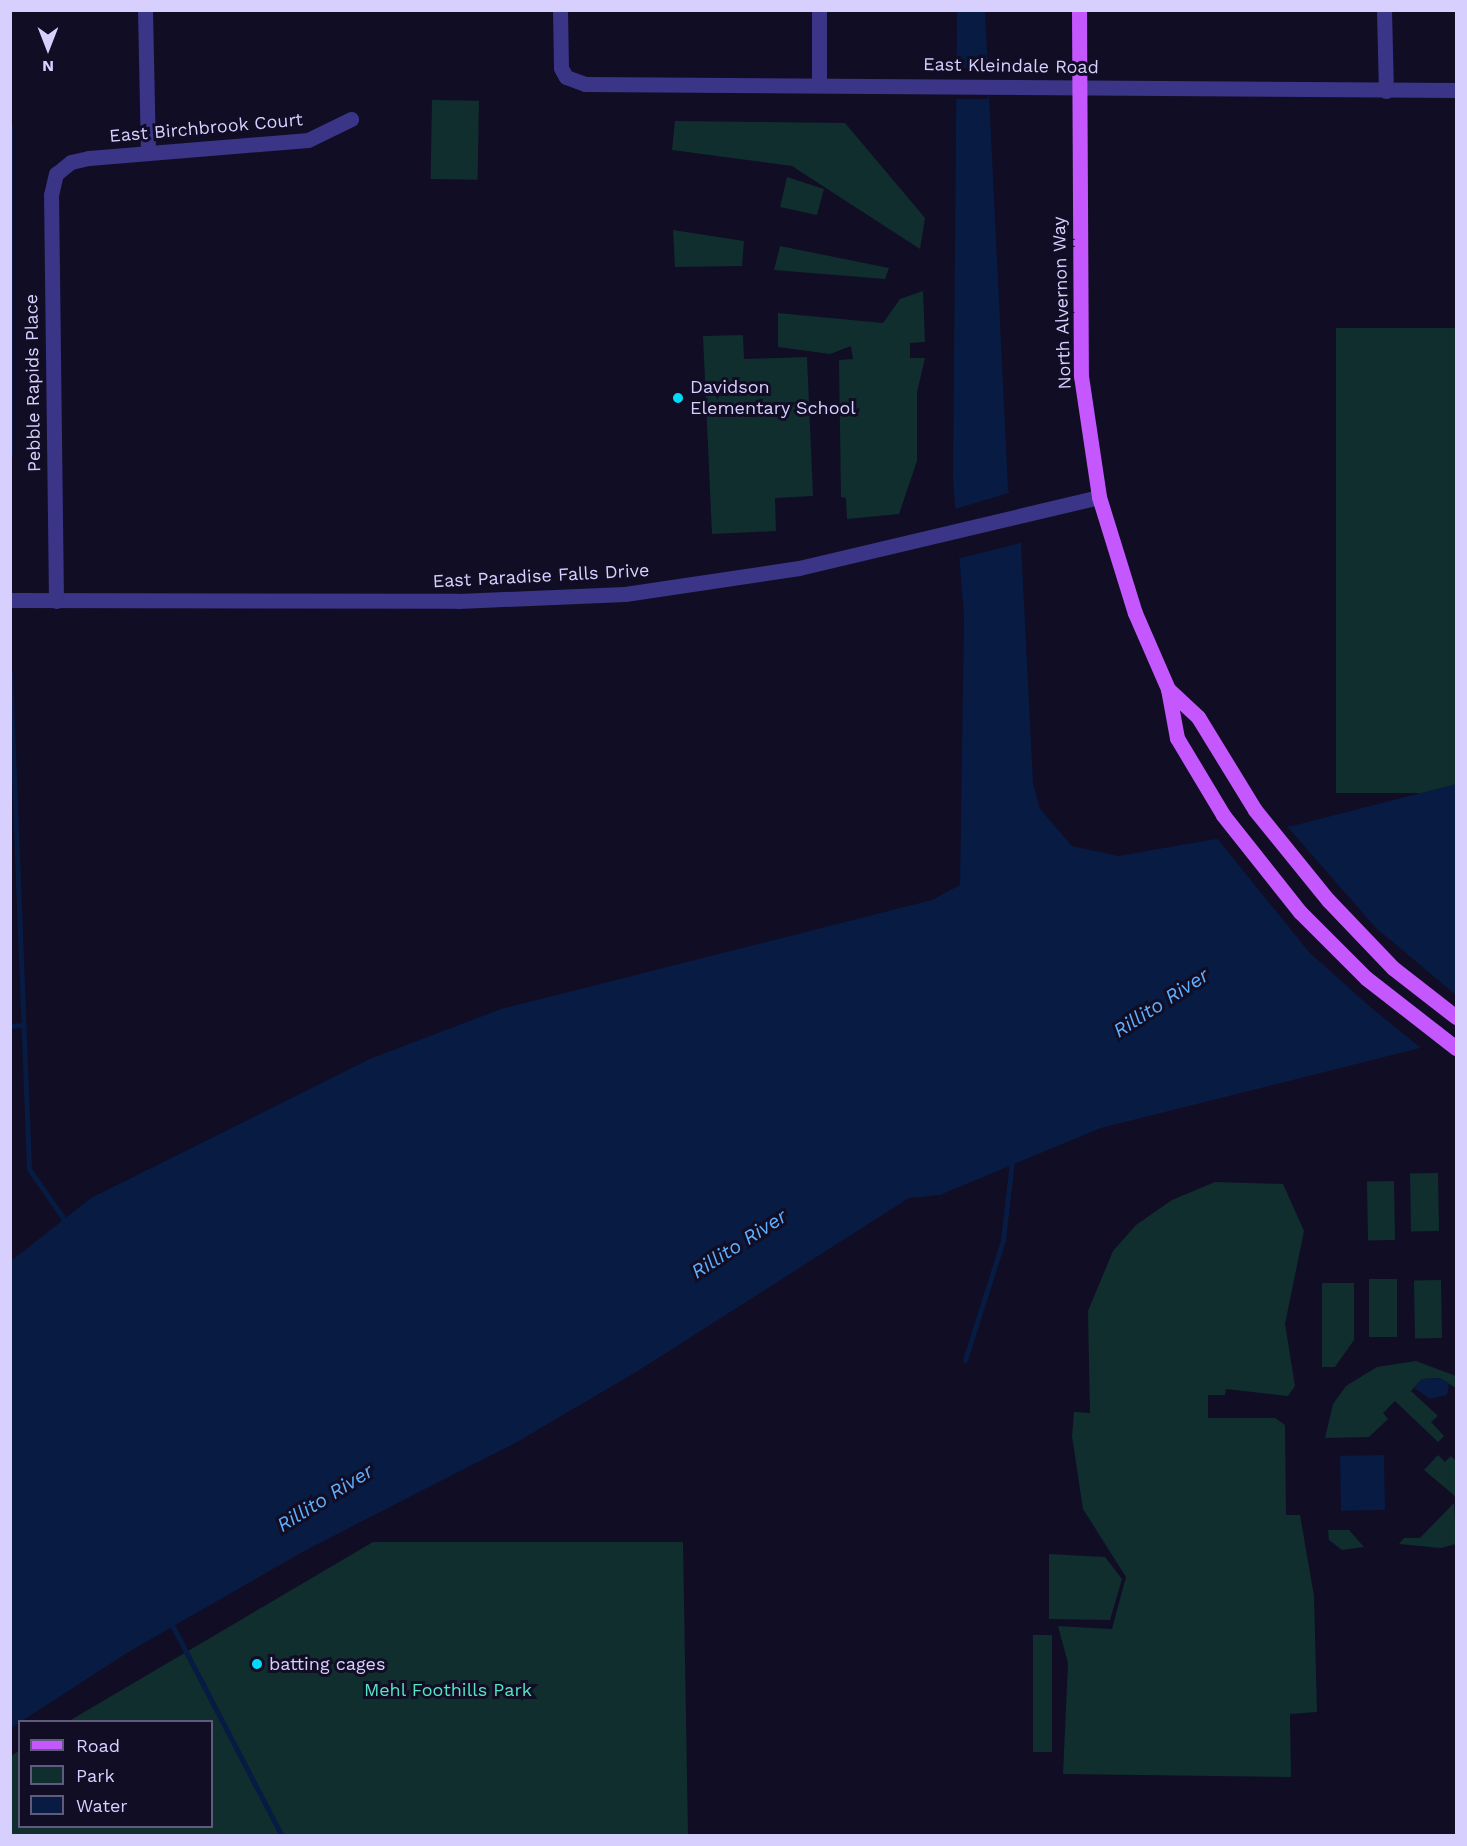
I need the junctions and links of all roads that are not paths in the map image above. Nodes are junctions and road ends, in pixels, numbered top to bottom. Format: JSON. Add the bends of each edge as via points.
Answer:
{"nodes":[{"id":1,"x":146,"y":10,"type":"edge"},
{"id":2,"x":560,"y":10,"type":"edge"},
{"id":3,"x":819,"y":10,"type":"edge"},
{"id":4,"x":1080,"y":10,"type":"edge"},
{"id":5,"x":1384,"y":10,"type":"edge"},
{"id":6,"x":819,"y":85,"type":"junction"},
{"id":7,"x":1078,"y":86,"type":"junction"},
{"id":8,"x":1456,"y":90,"type":"edge"},
{"id":9,"x":1386,"y":91,"type":"junction"},
{"id":10,"x":351,"y":119,"type":"dead end"},
{"id":11,"x":148,"y":153,"type":"junction"},
{"id":12,"x":62,"y":167,"type":"joint"},
{"id":13,"x":1099,"y":497,"type":"junction"},
{"id":14,"x":10,"y":600,"type":"edge"},
{"id":15,"x":56,"y":601,"type":"junction"},
{"id":16,"x":1168,"y":690,"type":"junction"},
{"id":17,"x":1456,"y":1017,"type":"edge"},
{"id":18,"x":1456,"y":1048,"type":"edge"}],
"edges":[{"from":1,"to":11,"type":"street"},
{"from":2,"to":6,"type":"street","name":"East Kleindale Road","via":[[560,58],[566,77],[585,84]]},
{"from":3,"to":6,"type":"street"},
{"from":4,"to":7,"type":"main road","name":"North Alvernon Way"},
{"from":5,"to":9,"type":"street"},
{"from":6,"to":7,"type":"street","name":"East Kleindale Road"},
{"from":7,"to":9,"type":"street","name":"East Kleindale Road"},
{"from":7,"to":13,"type":"main road","name":"North Alvernon Way","via":[[1081,376]]},
{"from":8,"to":9,"type":"street","name":"East Kleindale Road"},
{"from":10,"to":11,"type":"street","name":"East Birchbrook Court","via":[[325,135],[294,142]]},
{"from":11,"to":12,"type":"street","name":"East Birchbrook Court","via":[[81,159]]},
{"from":12,"to":15,"type":"street","name":"Pebble Rapids Place","via":[[51,195]]},
{"from":13,"to":15,"type":"street","name":"East Paradise Falls Drive","via":[[799,568],[596,596]]},
{"from":13,"to":16,"type":"main road","name":"North Alvernon Way","via":[[1135,613]]},
{"from":14,"to":15,"type":"street","name":"East Paradise Falls Drive"},
{"from":16,"to":17,"type":"main road","name":"North Alvernon Way","via":[[1198,717],[1255,810],[1362,936]]},
{"from":16,"to":18,"type":"main road","name":"North Alvernon Way","via":[[1177,738],[1223,816],[1332,946]]}]}
